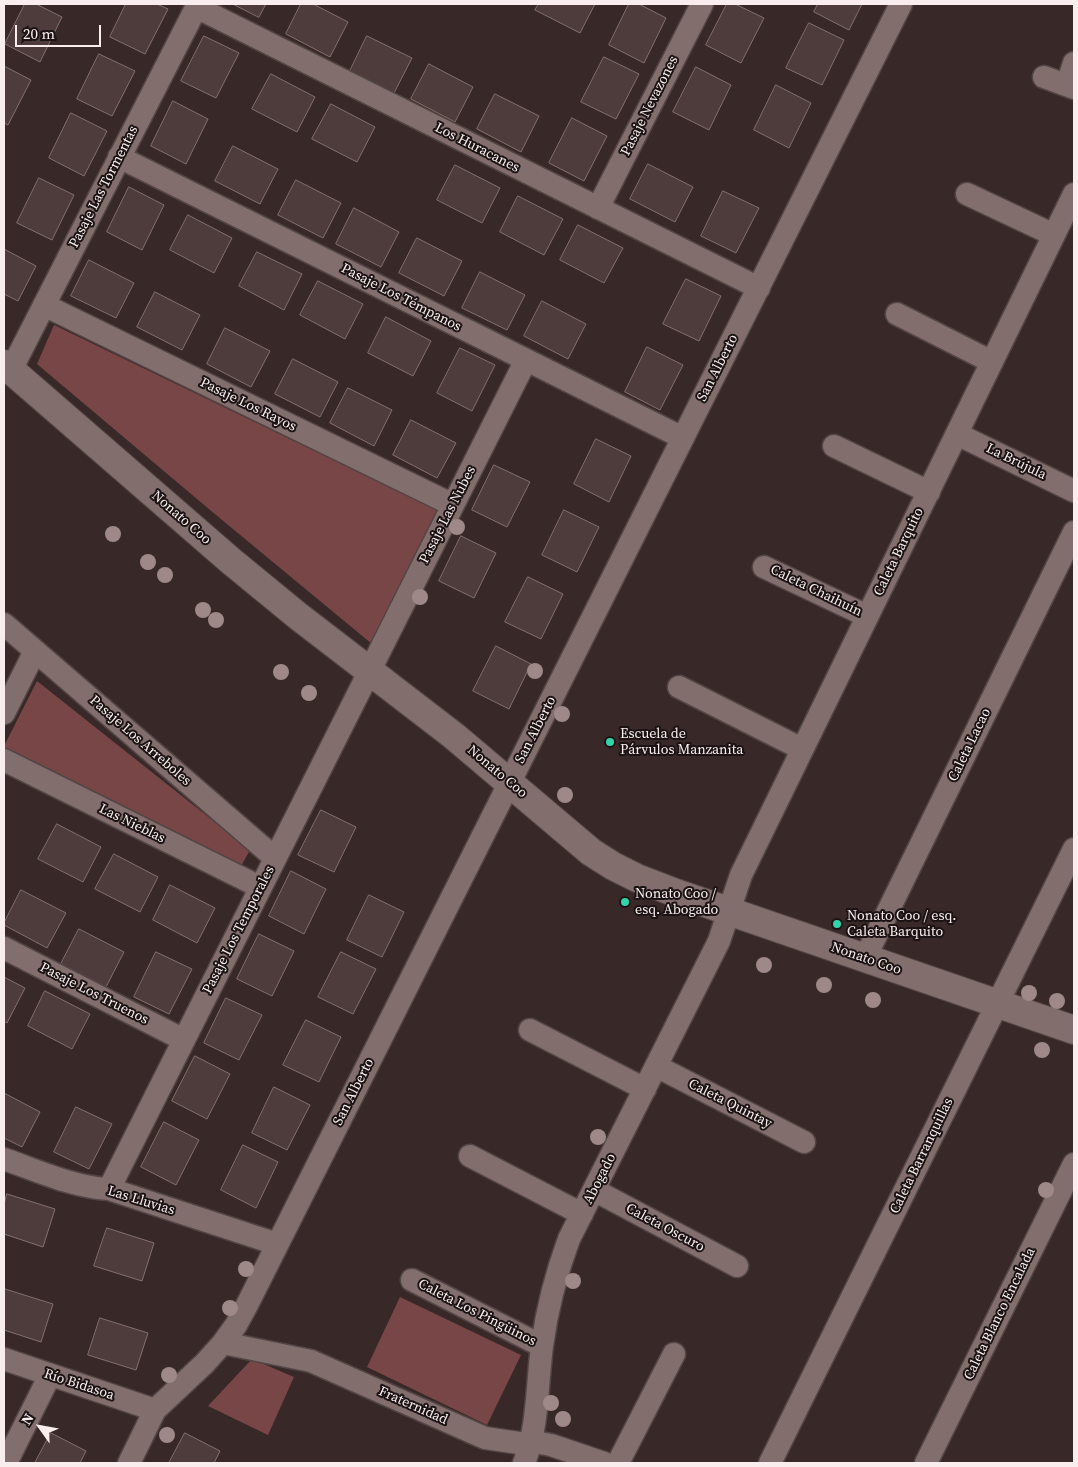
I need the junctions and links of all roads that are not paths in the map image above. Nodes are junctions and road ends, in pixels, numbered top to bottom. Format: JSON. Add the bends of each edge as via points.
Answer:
{"nodes":[{"id":1,"x":702,"y":4,"type":"edge"},
{"id":2,"x":902,"y":4,"type":"edge"},
{"id":3,"x":197,"y":5,"type":"edge"},
{"id":4,"x":1074,"y":63,"type":"edge"},
{"id":5,"x":1044,"y":77,"type":"dead end"},
{"id":6,"x":1070,"y":86,"type":"edge"},
{"id":7,"x":120,"y":157,"type":"junction"},
{"id":8,"x":967,"y":194,"type":"dead end"},
{"id":9,"x":1074,"y":194,"type":"edge"},
{"id":10,"x":598,"y":208,"type":"junction"},
{"id":11,"x":1054,"y":235,"type":"junction"},
{"id":12,"x":758,"y":288,"type":"junction"},
{"id":13,"x":44,"y":305,"type":"junction"},
{"id":14,"x":897,"y":314,"type":"dead end"},
{"id":15,"x":526,"y":360,"type":"junction"},
{"id":16,"x":992,"y":362,"type":"junction"},
{"id":17,"x":7,"y":367,"type":"edge"},
{"id":18,"x":957,"y":434,"type":"junction"},
{"id":19,"x":682,"y":438,"type":"junction"},
{"id":20,"x":834,"y":446,"type":"dead end"},
{"id":21,"x":1074,"y":491,"type":"edge"},
{"id":22,"x":929,"y":492,"type":"junction"},
{"id":23,"x":453,"y":505,"type":"junction"},
{"id":24,"x":1074,"y":532,"type":"edge"},
{"id":25,"x":764,"y":567,"type":"dead end"},
{"id":26,"x":867,"y":616,"type":"junction"},
{"id":27,"x":4,"y":624,"type":"edge"},
{"id":28,"x":35,"y":651,"type":"junction"},
{"id":29,"x":369,"y":670,"type":"junction"},
{"id":30,"x":679,"y":687,"type":"dead end"},
{"id":31,"x":4,"y":712,"type":"edge"},
{"id":32,"x":802,"y":749,"type":"junction"},
{"id":33,"x":4,"y":760,"type":"edge"},
{"id":34,"x":510,"y":782,"type":"junction"},
{"id":35,"x":1074,"y":849,"type":"edge"},
{"id":36,"x":276,"y":858,"type":"junction"},
{"id":37,"x":260,"y":887,"type":"junction"},
{"id":38,"x":729,"y":912,"type":"junction"},
{"id":39,"x":4,"y":948,"type":"edge"},
{"id":40,"x":865,"y":958,"type":"junction"},
{"id":41,"x":998,"y":1004,"type":"junction"},
{"id":42,"x":530,"y":1030,"type":"dead end"},
{"id":43,"x":1074,"y":1030,"type":"edge"},
{"id":44,"x":184,"y":1040,"type":"junction"},
{"id":45,"x":656,"y":1066,"type":"junction"},
{"id":46,"x":645,"y":1089,"type":"junction"},
{"id":47,"x":804,"y":1142,"type":"dead end"},
{"id":48,"x":470,"y":1156,"type":"dead end"},
{"id":49,"x":4,"y":1159,"type":"edge"},
{"id":50,"x":1074,"y":1164,"type":"edge"},
{"id":51,"x":109,"y":1189,"type":"junction"},
{"id":52,"x":594,"y":1190,"type":"junction"},
{"id":53,"x":582,"y":1214,"type":"junction"},
{"id":54,"x":277,"y":1244,"type":"junction"},
{"id":55,"x":737,"y":1266,"type":"dead end"},
{"id":56,"x":412,"y":1280,"type":"dead end"},
{"id":57,"x":223,"y":1344,"type":"junction"},
{"id":58,"x":542,"y":1346,"type":"junction"},
{"id":59,"x":674,"y":1354,"type":"dead end"},
{"id":60,"x":4,"y":1359,"type":"edge"},
{"id":61,"x":50,"y":1375,"type":"junction"},
{"id":62,"x":155,"y":1410,"type":"junction"},
{"id":63,"x":528,"y":1453,"type":"edge"},
{"id":64,"x":6,"y":1463,"type":"edge"},
{"id":65,"x":129,"y":1463,"type":"edge"},
{"id":66,"x":604,"y":1463,"type":"edge"},
{"id":67,"x":618,"y":1463,"type":"edge"},
{"id":68,"x":770,"y":1463,"type":"edge"},
{"id":69,"x":926,"y":1463,"type":"edge"}],
"edges":[{"from":1,"to":10,"type":"street","name":"Pasaje Nevazones"},
{"from":2,"to":12,"type":"street","name":"San Alberto"},
{"from":3,"to":7,"type":"street","name":"Pasaje Las Tormentas"},
{"from":3,"to":10,"type":"street","name":"Los Huracanes"},
{"from":4,"to":6,"type":"street"},
{"from":5,"to":6,"type":"street"},
{"from":7,"to":13,"type":"street","name":"Pasaje Las Tormentas"},
{"from":7,"to":15,"type":"street","name":"Pasaje Los Témpanos"},
{"from":8,"to":11,"type":"street"},
{"from":9,"to":11,"type":"street","name":"Caleta Barquito"},
{"from":10,"to":12,"type":"street","name":"Los Huracanes"},
{"from":11,"to":16,"type":"street","name":"Caleta Barquito"},
{"from":12,"to":19,"type":"street","name":"San Alberto"},
{"from":13,"to":17,"type":"street","name":"Pasaje Las Tormentas"},
{"from":13,"to":23,"type":"street","name":"Pasaje Los Rayos"},
{"from":14,"to":16,"type":"street"},
{"from":15,"to":19,"type":"street","name":"Pasaje Los Témpanos"},
{"from":15,"to":23,"type":"street","name":"Pasaje Las Nubes"},
{"from":16,"to":18,"type":"street","name":"Caleta Barquito"},
{"from":17,"to":29,"type":"main road","name":"Nonato Coo","via":[[231,561]]},
{"from":18,"to":21,"type":"street","name":"La Brújula"},
{"from":18,"to":22,"type":"street","name":"Caleta Barquito"},
{"from":19,"to":34,"type":"street","name":"San Alberto"},
{"from":20,"to":22,"type":"street"},
{"from":22,"to":26,"type":"street","name":"Caleta Barquito"},
{"from":23,"to":29,"type":"street","name":"Pasaje Las Nubes"},
{"from":24,"to":40,"type":"street","name":"Caleta Lacao"},
{"from":25,"to":26,"type":"street","name":"Caleta Chaihuín"},
{"from":26,"to":32,"type":"street","name":"Caleta Barquito"},
{"from":27,"to":28,"type":"street","name":"Pasaje Los Arreboles"},
{"from":28,"to":31,"type":"street"},
{"from":28,"to":36,"type":"street","name":"Pasaje Los Arreboles"},
{"from":29,"to":34,"type":"main road","name":"Nonato Coo"},
{"from":29,"to":36,"type":"street","name":"Pasaje Los Temporales"},
{"from":30,"to":32,"type":"street"},
{"from":32,"to":38,"type":"street","name":"Caleta Barquito","via":[[741,874]]},
{"from":33,"to":37,"type":"street","name":"Las Nieblas"},
{"from":34,"to":38,"type":"main road","name":"Nonato Coo","via":[[572,837],[613,866]]},
{"from":34,"to":54,"type":"street","name":"San Alberto"},
{"from":35,"to":41,"type":"street","name":"Caleta Barranquillas"},
{"from":36,"to":37,"type":"street","name":"Pasaje Los Temporales"},
{"from":37,"to":44,"type":"street","name":"Pasaje Los Temporales"},
{"from":38,"to":40,"type":"main road","name":"Nonato Coo"},
{"from":38,"to":45,"type":"street","name":"Abogado","via":[[719,941]]},
{"from":39,"to":44,"type":"street","name":"Pasaje Los Truenos"},
{"from":40,"to":41,"type":"main road","name":"Nonato Coo"},
{"from":41,"to":43,"type":"main road","name":"Nonato Coo"},
{"from":41,"to":68,"type":"street","name":"Caleta Barranquillas"},
{"from":42,"to":46,"type":"street"},
{"from":44,"to":51,"type":"street","name":"Pasaje Los Temporales"},
{"from":45,"to":46,"type":"street","name":"Abogado"},
{"from":45,"to":47,"type":"street","name":"Caleta Quintay"},
{"from":46,"to":52,"type":"street","name":"Abogado"},
{"from":48,"to":53,"type":"street"},
{"from":49,"to":51,"type":"street","name":"Las Lluvias","via":[[78,1184]]},
{"from":50,"to":69,"type":"street","name":"Caleta Blanco Encalada"},
{"from":51,"to":54,"type":"street","name":"Las Lluvias"},
{"from":52,"to":53,"type":"street","name":"Abogado"},
{"from":52,"to":55,"type":"street","name":"Caleta Oscuro"},
{"from":53,"to":58,"type":"street","name":"Abogado","via":[[559,1264]]},
{"from":54,"to":57,"type":"street","name":"San Alberto"},
{"from":56,"to":58,"type":"street","name":"Caleta Los Pingüinos"},
{"from":57,"to":62,"type":"street","name":"San Alberto"},
{"from":57,"to":63,"type":"street","name":"Fraternidad","via":[[311,1361],[486,1438],[519,1443]]},
{"from":58,"to":63,"type":"street","name":"Abogado"},
{"from":59,"to":67,"type":"street"},
{"from":60,"to":61,"type":"street","name":"Río Bidasoa"},
{"from":61,"to":62,"type":"street","name":"Río Bidasoa"},
{"from":61,"to":64,"type":"street"},
{"from":62,"to":65,"type":"street","name":"San Alberto"},
{"from":63,"to":66,"type":"street","name":"Fraternidad","via":[[540,1443]]}]}
